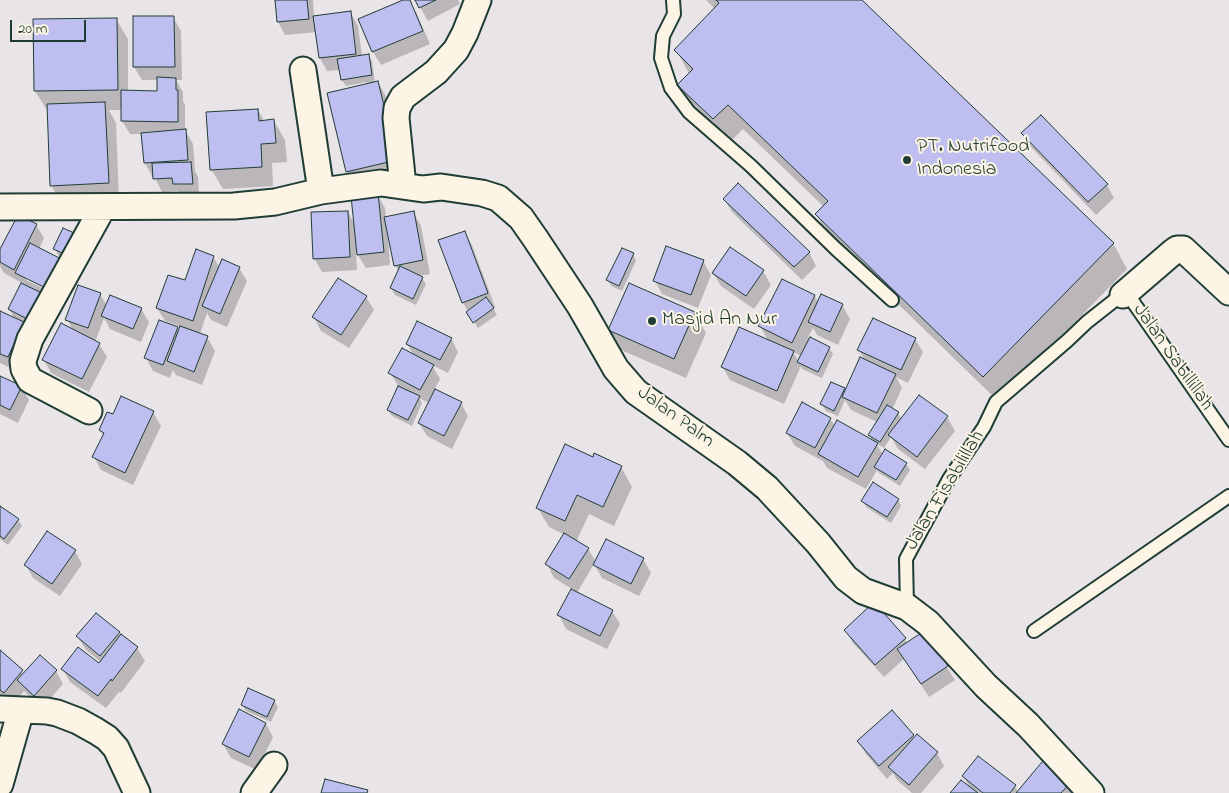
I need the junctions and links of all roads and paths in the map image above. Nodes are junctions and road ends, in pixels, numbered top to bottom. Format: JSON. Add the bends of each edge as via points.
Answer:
{"nodes":[{"id":1,"x":478,"y":0,"type":"edge"},
{"id":2,"x":673,"y":0,"type":"edge"},
{"id":3,"x":303,"y":70,"type":"dead end"},
{"id":4,"x":403,"y":186,"type":"junction"},
{"id":5,"x":321,"y":191,"type":"junction"},
{"id":6,"x":0,"y":207,"type":"edge"},
{"id":7,"x":103,"y":207,"type":"junction"},
{"id":8,"x":1229,"y":292,"type":"edge"},
{"id":9,"x":1124,"y":295,"type":"junction"},
{"id":10,"x":892,"y":300,"type":"dead end"},
{"id":11,"x":89,"y":411,"type":"dead end"},
{"id":12,"x":1229,"y":440,"type":"edge"},
{"id":13,"x":1229,"y":496,"type":"edge"},
{"id":14,"x":906,"y":607,"type":"junction"},
{"id":15,"x":1034,"y":630,"type":"dead end"},
{"id":16,"x":10,"y":710,"type":"edge"},
{"id":17,"x":274,"y":765,"type":"dead end"},
{"id":18,"x":0,"y":784,"type":"edge"},
{"id":19,"x":137,"y":793,"type":"edge"},
{"id":20,"x":254,"y":793,"type":"edge"},
{"id":21,"x":1092,"y":793,"type":"edge"}],
"edges":[{"from":1,"to":4,"type":"street","via":[[456,50],[436,72],[403,97],[397,108]]},
{"from":2,"to":10,"type":"lane","via":[[674,14],[663,36],[661,58],[672,88],[689,112],[751,166]]},
{"from":3,"to":5,"type":"street"},
{"from":4,"to":5,"type":"street","name":"Jalan Palm","via":[[381,183]]},
{"from":4,"to":14,"type":"street","name":"Jalan Palm","via":[[441,187],[498,198],[521,218],[580,306],[616,370],[636,392],[767,488],[846,578],[863,591]]},
{"from":5,"to":7,"type":"street","name":"Jalan Palm","via":[[275,202],[234,206]]},
{"from":6,"to":7,"type":"street","name":"Jalan Palm"},
{"from":7,"to":11,"type":"street","via":[[30,339],[23,361],[30,380]]},
{"from":8,"to":9,"type":"street","name":"Jalan Sabillillah","via":[[1183,249],[1177,249]]},
{"from":9,"to":12,"type":"lane","name":"Jalan Sabillillah","via":[[1131,299]]},
{"from":9,"to":14,"type":"lane","name":"Jalan Fisabilillah","via":[[1087,322],[996,402],[906,559]]},
{"from":13,"to":15,"type":"lane"},
{"from":14,"to":21,"type":"street","via":[[928,622]]},
{"from":16,"to":18,"type":"street"},
{"from":16,"to":19,"type":"street","via":[[57,713],[107,738],[116,748]]},
{"from":17,"to":20,"type":"street"}]}
